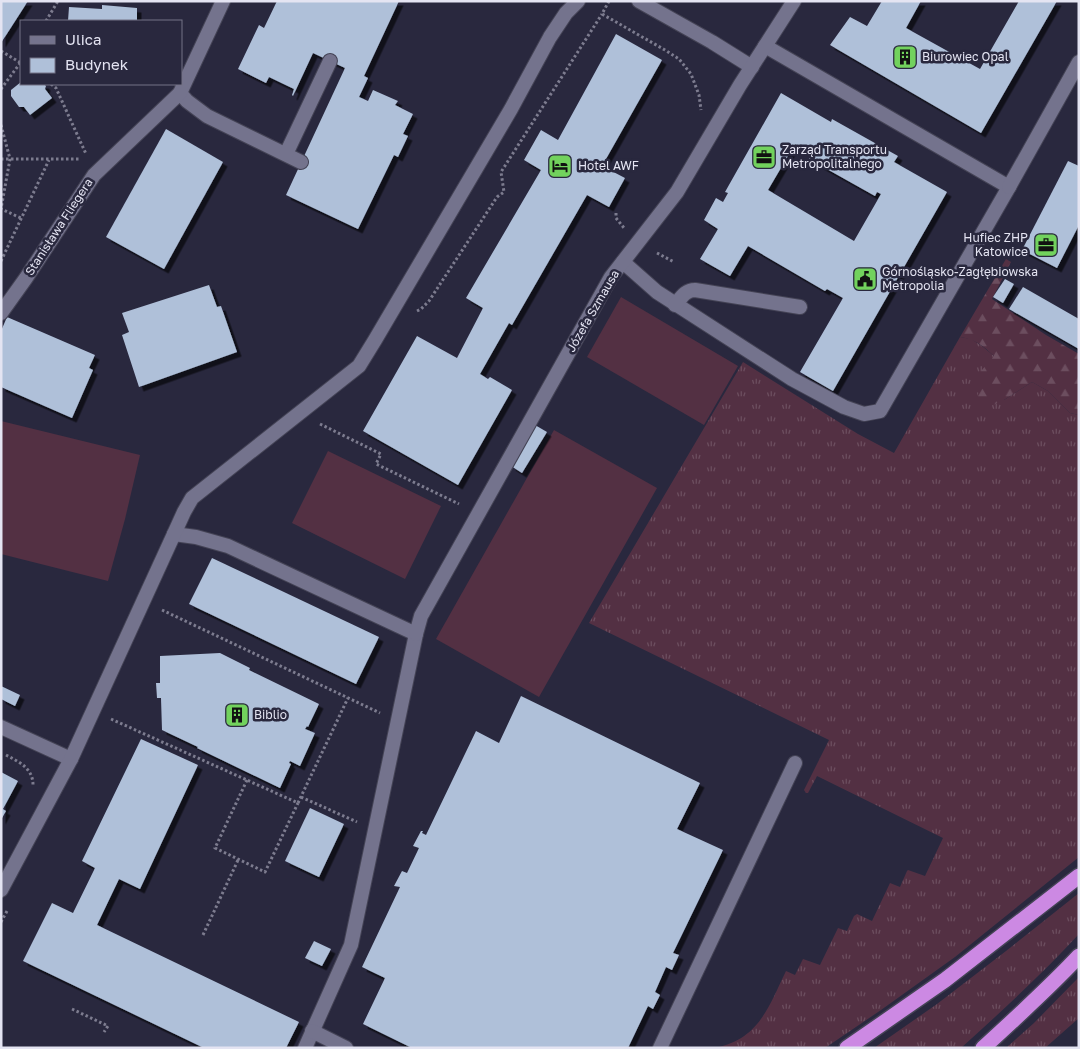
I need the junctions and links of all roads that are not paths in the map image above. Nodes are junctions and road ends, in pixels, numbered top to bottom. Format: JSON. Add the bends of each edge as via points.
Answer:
{"nodes":[{"id":1,"x":223,"y":1,"type":"edge"},
{"id":2,"x":578,"y":1,"type":"edge"},
{"id":3,"x":639,"y":1,"type":"edge"},
{"id":4,"x":794,"y":1,"type":"edge"},
{"id":5,"x":765,"y":46,"type":"junction"},
{"id":6,"x":330,"y":61,"type":"dead end"},
{"id":7,"x":1079,"y":62,"type":"edge"},
{"id":8,"x":752,"y":67,"type":"junction"},
{"id":9,"x":180,"y":93,"type":"junction"},
{"id":10,"x":286,"y":154,"type":"junction"},
{"id":11,"x":301,"y":162,"type":"dead end"},
{"id":12,"x":1009,"y":187,"type":"junction"},
{"id":13,"x":623,"y":262,"type":"junction"},
{"id":14,"x":675,"y":305,"type":"junction"},
{"id":15,"x":800,"y":307,"type":"dead end"},
{"id":16,"x":1,"y":313,"type":"edge"},
{"id":17,"x":174,"y":534,"type":"junction"},
{"id":18,"x":416,"y":634,"type":"junction"},
{"id":19,"x":1,"y":727,"type":"edge"},
{"id":20,"x":71,"y":759,"type":"junction"},
{"id":21,"x":796,"y":763,"type":"dead end"},
{"id":22,"x":1079,"y":876,"type":"edge"},
{"id":23,"x":1,"y":890,"type":"edge"},
{"id":24,"x":1079,"y":956,"type":"edge"},
{"id":25,"x":312,"y":1031,"type":"junction"},
{"id":26,"x":305,"y":1048,"type":"edge"},
{"id":27,"x":346,"y":1048,"type":"edge"},
{"id":28,"x":660,"y":1048,"type":"edge"},
{"id":29,"x":847,"y":1048,"type":"edge"},
{"id":30,"x":984,"y":1048,"type":"edge"}],
"edges":[{"from":1,"to":9,"type":"street","name":"Stanisława Fliegera"},
{"from":2,"to":17,"type":"street","via":[[550,37],[359,366],[192,498]]},
{"from":3,"to":8,"type":"street"},
{"from":4,"to":5,"type":"street","name":"Józefa Szmausa"},
{"from":5,"to":8,"type":"street","name":"Józefa Szmausa"},
{"from":5,"to":12,"type":"street"},
{"from":6,"to":10,"type":"street"},
{"from":7,"to":12,"type":"street"},
{"from":8,"to":13,"type":"street","name":"Józefa Szmausa","via":[[677,192]]},
{"from":9,"to":10,"type":"street","via":[[207,116]]},
{"from":9,"to":16,"type":"street","name":"Stanisława Fliegera","via":[[94,175]]},
{"from":10,"to":11,"type":"street"},
{"from":12,"to":14,"type":"street","via":[[880,411],[864,414],[844,407],[792,379]]},
{"from":13,"to":14,"type":"street"},
{"from":13,"to":18,"type":"street","name":"Józefa Szmausa","via":[[611,277],[421,616]]},
{"from":14,"to":15,"type":"street","via":[[689,290],[695,290]]},
{"from":17,"to":18,"type":"street","via":[[196,536],[228,546]]},
{"from":17,"to":20,"type":"street"},
{"from":18,"to":25,"type":"street","name":"Józefa Szmausa","via":[[350,945]]},
{"from":19,"to":20,"type":"street"},
{"from":20,"to":23,"type":"street"},
{"from":21,"to":28,"type":"street"},
{"from":22,"to":29,"type":"highway","via":[[945,980]]},
{"from":24,"to":30,"type":"highway"},
{"from":25,"to":26,"type":"street","name":"Józefa Szmausa"},
{"from":25,"to":27,"type":"street"}]}
